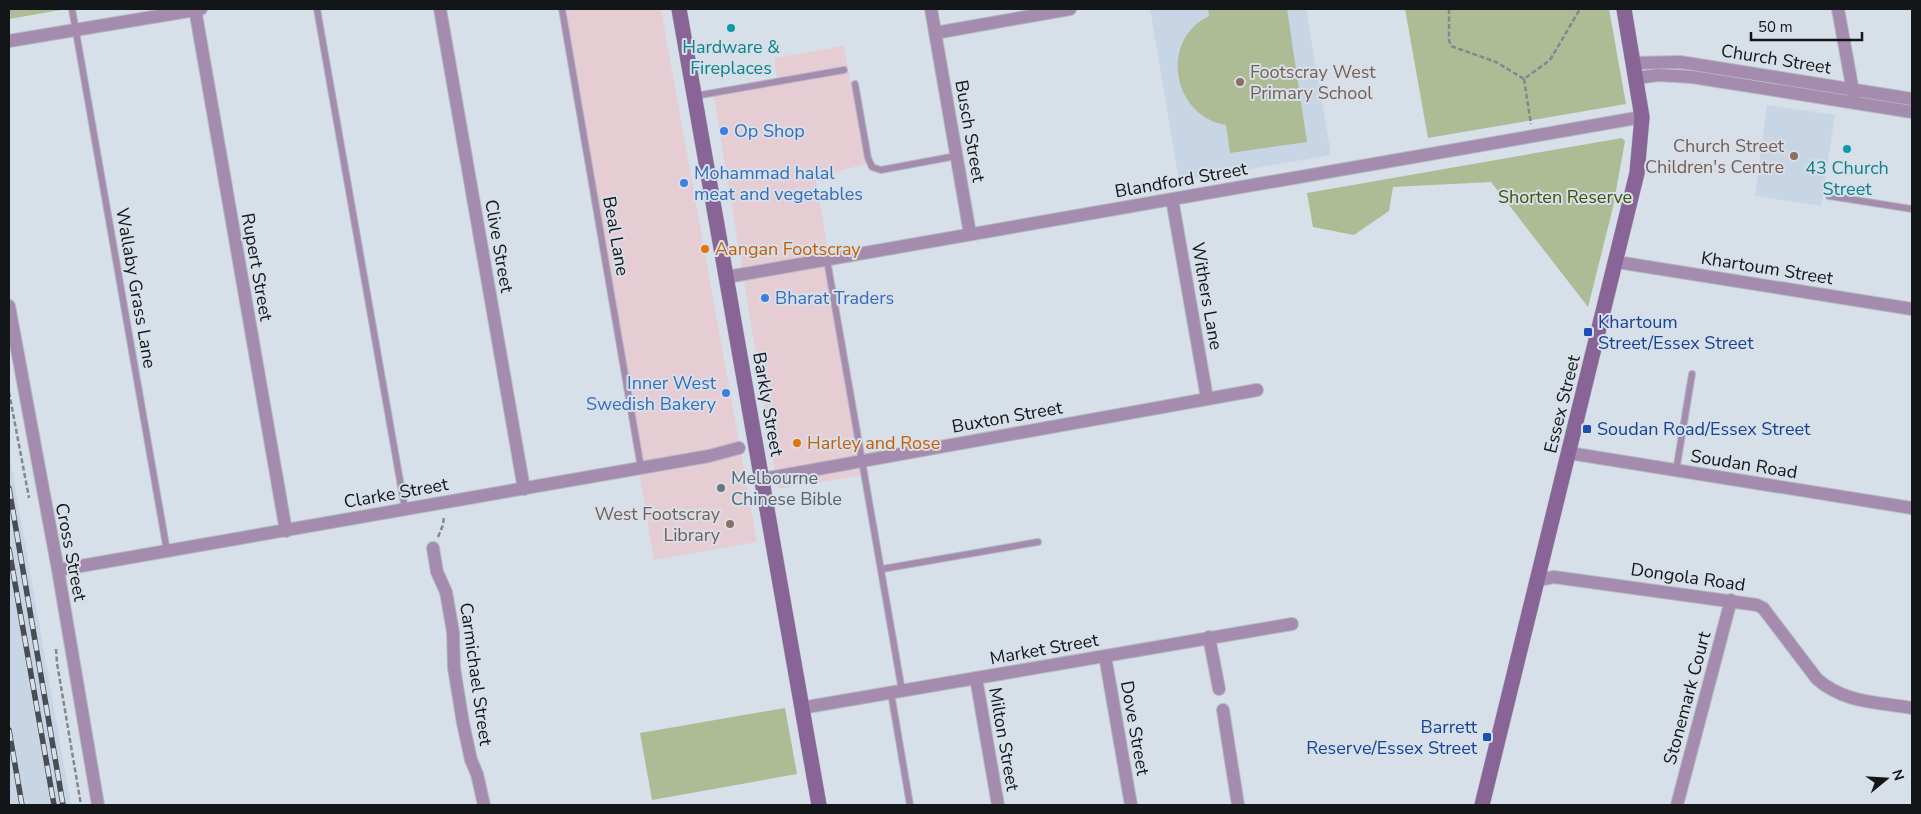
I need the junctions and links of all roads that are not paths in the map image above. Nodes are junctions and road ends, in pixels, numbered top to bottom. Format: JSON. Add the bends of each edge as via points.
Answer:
{"nodes":[{"id":1,"x":72,"y":9,"type":"edge"},
{"id":2,"x":197,"y":9,"type":"edge"},
{"id":3,"x":317,"y":9,"type":"edge"},
{"id":4,"x":440,"y":9,"type":"edge"},
{"id":5,"x":562,"y":9,"type":"edge"},
{"id":6,"x":679,"y":9,"type":"edge"},
{"id":7,"x":931,"y":9,"type":"edge"},
{"id":8,"x":1070,"y":9,"type":"edge"},
{"id":9,"x":1624,"y":9,"type":"edge"},
{"id":10,"x":1838,"y":9,"type":"edge"},
{"id":11,"x":76,"y":30,"type":"junction"},
{"id":12,"x":935,"y":33,"type":"junction"},
{"id":13,"x":9,"y":41,"type":"edge"},
{"id":14,"x":844,"y":70,"type":"dead end"},
{"id":15,"x":1635,"y":71,"type":"junction"},
{"id":16,"x":855,"y":84,"type":"dead end"},
{"id":17,"x":1852,"y":89,"type":"junction"},
{"id":18,"x":695,"y":96,"type":"junction"},
{"id":19,"x":1912,"y":99,"type":"edge"},
{"id":20,"x":1854,"y":103,"type":"junction"},
{"id":21,"x":1912,"y":112,"type":"edge"},
{"id":22,"x":1642,"y":117,"type":"junction"},
{"id":23,"x":956,"y":156,"type":"junction"},
{"id":24,"x":1830,"y":196,"type":"dead end"},
{"id":25,"x":1172,"y":199,"type":"junction"},
{"id":26,"x":1912,"y":209,"type":"edge"},
{"id":27,"x":970,"y":234,"type":"junction"},
{"id":28,"x":827,"y":260,"type":"junction"},
{"id":29,"x":1617,"y":262,"type":"junction"},
{"id":30,"x":726,"y":277,"type":"junction"},
{"id":31,"x":9,"y":306,"type":"edge"},
{"id":32,"x":1912,"y":309,"type":"edge"},
{"id":33,"x":1692,"y":374,"type":"dead end"},
{"id":34,"x":1257,"y":390,"type":"dead end"},
{"id":35,"x":1206,"y":398,"type":"junction"},
{"id":36,"x":739,"y":448,"type":"dead end"},
{"id":37,"x":1570,"y":453,"type":"junction"},
{"id":38,"x":862,"y":461,"type":"junction"},
{"id":39,"x":641,"y":468,"type":"junction"},
{"id":40,"x":1676,"y":470,"type":"junction"},
{"id":41,"x":762,"y":479,"type":"junction"},
{"id":42,"x":524,"y":488,"type":"junction"},
{"id":43,"x":1912,"y":508,"type":"edge"},
{"id":44,"x":405,"y":509,"type":"junction"},
{"id":45,"x":286,"y":531,"type":"junction"},
{"id":46,"x":1038,"y":542,"type":"dead end"},
{"id":47,"x":433,"y":548,"type":"road end"},
{"id":48,"x":167,"y":551,"type":"junction"},
{"id":49,"x":882,"y":569,"type":"junction"},
{"id":50,"x":58,"y":570,"type":"junction"},
{"id":51,"x":1538,"y":580,"type":"junction"},
{"id":52,"x":1731,"y":600,"type":"junction"},
{"id":53,"x":1292,"y":624,"type":"dead end"},
{"id":54,"x":1209,"y":637,"type":"junction"},
{"id":55,"x":1105,"y":656,"type":"junction"},
{"id":56,"x":976,"y":678,"type":"junction"},
{"id":57,"x":1219,"y":690,"type":"dead end"},
{"id":58,"x":896,"y":692,"type":"junction"},
{"id":59,"x":801,"y":708,"type":"junction"},
{"id":60,"x":1912,"y":708,"type":"edge"},
{"id":61,"x":1223,"y":710,"type":"dead end"},
{"id":62,"x":98,"y":805,"type":"edge"},
{"id":63,"x":484,"y":805,"type":"edge"},
{"id":64,"x":819,"y":805,"type":"edge"},
{"id":65,"x":910,"y":805,"type":"edge"},
{"id":66,"x":998,"y":805,"type":"edge"},
{"id":67,"x":1130,"y":805,"type":"edge"},
{"id":68,"x":1238,"y":805,"type":"edge"},
{"id":69,"x":1482,"y":805,"type":"edge"},
{"id":70,"x":1677,"y":805,"type":"edge"}],
"edges":[{"from":1,"to":11,"type":"lane","name":"Wallaby Grass Lane"},
{"from":2,"to":11,"type":"street"},
{"from":2,"to":45,"type":"street","name":"Rupert Street"},
{"from":3,"to":44,"type":"lane"},
{"from":4,"to":42,"type":"street","name":"Clive Street"},
{"from":5,"to":39,"type":"lane","name":"Beal Lane"},
{"from":6,"to":18,"type":"street","name":"Barkly Street"},
{"from":7,"to":12,"type":"street","name":"Busch Street"},
{"from":8,"to":12,"type":"street"},
{"from":9,"to":15,"type":"street","name":"Essex Street"},
{"from":10,"to":17,"type":"street"},
{"from":11,"to":13,"type":"street"},
{"from":11,"to":48,"type":"lane","name":"Wallaby Grass Lane"},
{"from":12,"to":23,"type":"street","name":"Busch Street"},
{"from":14,"to":18,"type":"lane"},
{"from":15,"to":17,"type":"street","name":"Church Street","via":[[1680,62]]},
{"from":15,"to":20,"type":"street","name":"Church Street"},
{"from":15,"to":22,"type":"street","name":"Essex Street"},
{"from":16,"to":23,"type":"lane","via":[[872,167],[880,170]]},
{"from":17,"to":19,"type":"street","name":"Church Street"},
{"from":17,"to":20,"type":"street"},
{"from":18,"to":30,"type":"street","name":"Barkly Street"},
{"from":20,"to":21,"type":"street","name":"Church Street"},
{"from":22,"to":25,"type":"street","name":"Blandford Street"},
{"from":22,"to":29,"type":"street","name":"Essex Street","via":[[1637,173]]},
{"from":23,"to":27,"type":"street","name":"Busch Street"},
{"from":24,"to":26,"type":"lane"},
{"from":25,"to":27,"type":"street","name":"Blandford Street"},
{"from":25,"to":35,"type":"street","name":"Withers Lane"},
{"from":27,"to":28,"type":"street","name":"Blandford Street"},
{"from":28,"to":30,"type":"street","name":"Blandford Street"},
{"from":28,"to":38,"type":"lane"},
{"from":29,"to":32,"type":"street","name":"Khartoum Street"},
{"from":29,"to":37,"type":"street","name":"Essex Street"},
{"from":30,"to":41,"type":"street","name":"Barkly Street"},
{"from":31,"to":50,"type":"street","name":"Cross Street"},
{"from":33,"to":40,"type":"lane"},
{"from":34,"to":35,"type":"street","name":"Buxton Street"},
{"from":35,"to":38,"type":"street","name":"Buxton Street"},
{"from":36,"to":39,"type":"street","name":"Clarke Street"},
{"from":37,"to":40,"type":"street","name":"Soudan Road"},
{"from":37,"to":51,"type":"street","name":"Essex Street"},
{"from":38,"to":41,"type":"street","name":"Buxton Street"},
{"from":38,"to":49,"type":"lane"},
{"from":39,"to":42,"type":"street","name":"Clarke Street"},
{"from":40,"to":43,"type":"street","name":"Soudan Road"},
{"from":41,"to":59,"type":"street","name":"Barkly Street"},
{"from":42,"to":44,"type":"street","name":"Clarke Street"},
{"from":44,"to":45,"type":"street","name":"Clarke Street"},
{"from":45,"to":48,"type":"street","name":"Clarke Street"},
{"from":46,"to":49,"type":"lane"},
{"from":47,"to":63,"type":"street","name":"Carmichael Street","via":[[454,632],[454,668],[470,760],[477,774]]},
{"from":48,"to":50,"type":"street","name":"Clarke Street"},
{"from":49,"to":58,"type":"lane"},
{"from":50,"to":62,"type":"street","name":"Cross Street"},
{"from":51,"to":52,"type":"street","name":"Dongola Road","via":[[1554,576]]},
{"from":51,"to":69,"type":"street","name":"Essex Street"},
{"from":52,"to":60,"type":"street","name":"Dongola Road","via":[[1750,602],[1763,608],[1817,679],[1835,693]]},
{"from":52,"to":70,"type":"street","name":"Stonemark Court"},
{"from":53,"to":54,"type":"street","name":"Market Street"},
{"from":54,"to":55,"type":"street","name":"Market Street"},
{"from":54,"to":57,"type":"street"},
{"from":55,"to":56,"type":"street","name":"Market Street"},
{"from":55,"to":67,"type":"street","name":"Dove Street"},
{"from":56,"to":58,"type":"street","name":"Market Street"},
{"from":56,"to":66,"type":"street","name":"Milton Street"},
{"from":58,"to":59,"type":"street","name":"Market Street"},
{"from":58,"to":65,"type":"lane"},
{"from":59,"to":64,"type":"street","name":"Barkly Street"},
{"from":61,"to":68,"type":"street"}]}
